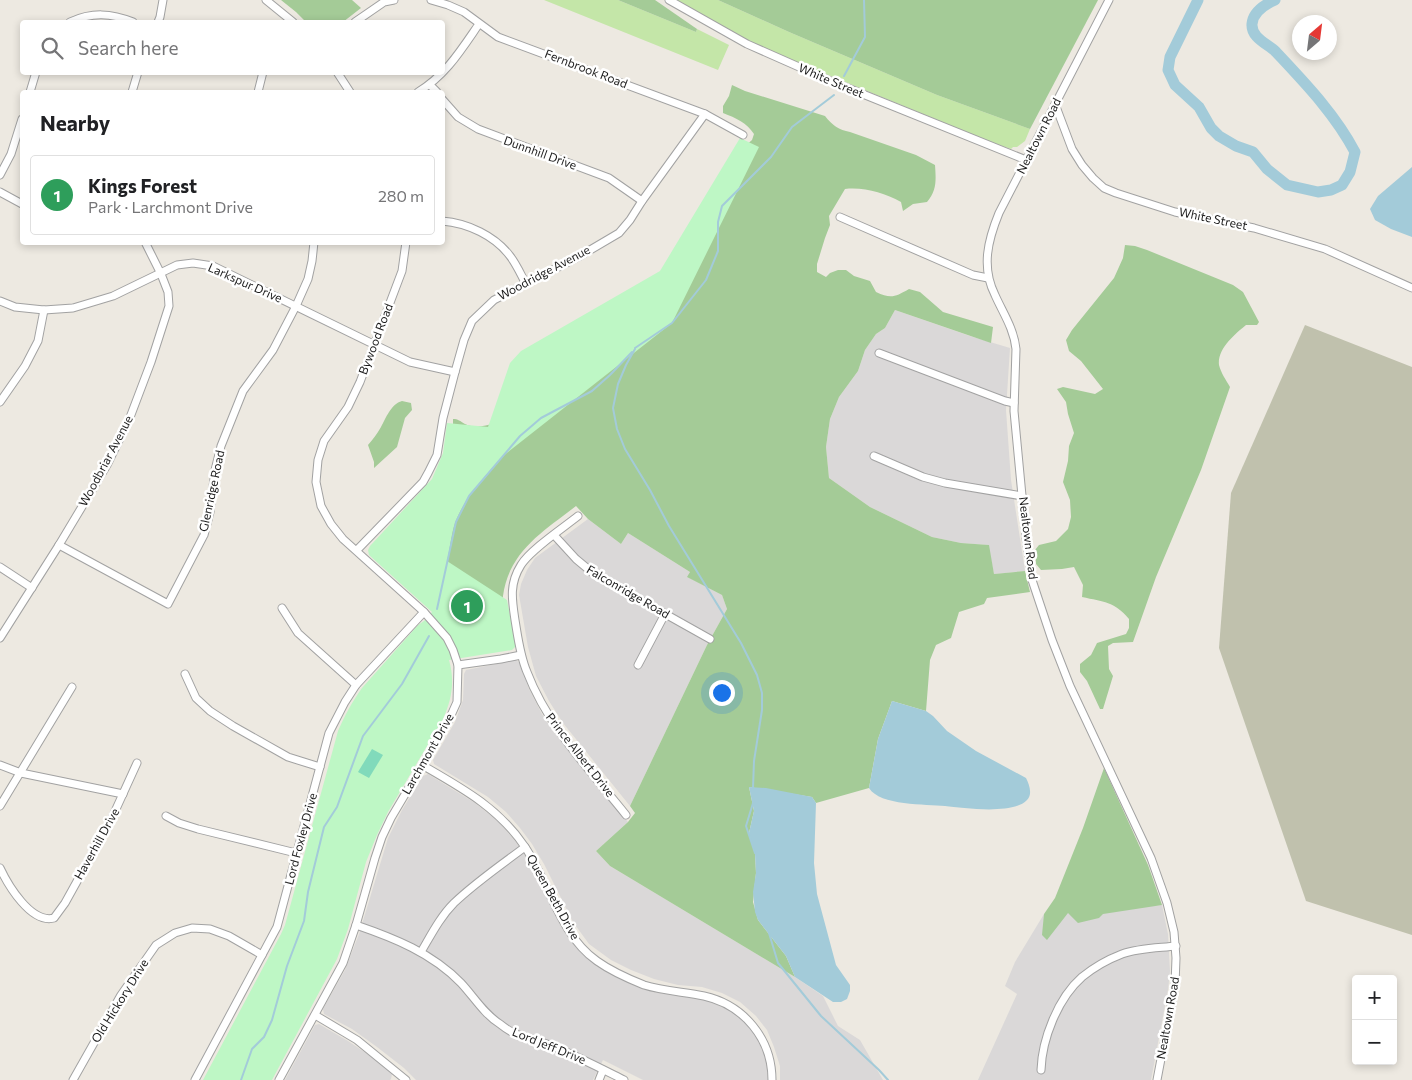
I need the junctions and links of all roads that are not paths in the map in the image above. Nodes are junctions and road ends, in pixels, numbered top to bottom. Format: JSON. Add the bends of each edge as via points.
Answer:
{"nodes":[{"id":1,"x":163,"y":0,"type":"edge"},
{"id":2,"x":266,"y":0,"type":"edge"},
{"id":3,"x":394,"y":0,"type":"edge"},
{"id":4,"x":432,"y":0,"type":"edge"},
{"id":5,"x":669,"y":0,"type":"edge"},
{"id":6,"x":1109,"y":0,"type":"edge"},
{"id":7,"x":74,"y":20,"type":"edge"},
{"id":8,"x":126,"y":20,"type":"edge"},
{"id":9,"x":159,"y":20,"type":"edge"},
{"id":10,"x":290,"y":20,"type":"edge"},
{"id":11,"x":357,"y":20,"type":"edge"},
{"id":12,"x":479,"y":24,"type":"junction"},
{"id":13,"x":445,"y":69,"type":"edge"},
{"id":14,"x":35,"y":75,"type":"edge"},
{"id":15,"x":137,"y":75,"type":"edge"},
{"id":16,"x":262,"y":75,"type":"edge"},
{"id":17,"x":339,"y":75,"type":"edge"},
{"id":18,"x":440,"y":75,"type":"edge"},
{"id":19,"x":430,"y":85,"type":"junction"},
{"id":20,"x":31,"y":90,"type":"edge"},
{"id":21,"x":133,"y":90,"type":"edge"},
{"id":22,"x":258,"y":90,"type":"edge"},
{"id":23,"x":349,"y":90,"type":"edge"},
{"id":24,"x":421,"y":90,"type":"edge"},
{"id":25,"x":435,"y":90,"type":"edge"},
{"id":26,"x":445,"y":102,"type":"edge"},
{"id":27,"x":1055,"y":104,"type":"junction"},
{"id":28,"x":705,"y":114,"type":"junction"},
{"id":29,"x":20,"y":125,"type":"edge"},
{"id":30,"x":744,"y":135,"type":"dead end"},
{"id":31,"x":1026,"y":160,"type":"junction"},
{"id":32,"x":0,"y":175,"type":"edge"},
{"id":33,"x":0,"y":192,"type":"edge"},
{"id":34,"x":642,"y":201,"type":"junction"},
{"id":35,"x":20,"y":203,"type":"edge"},
{"id":36,"x":840,"y":217,"type":"dead end"},
{"id":37,"x":445,"y":222,"type":"edge"},
{"id":38,"x":146,"y":245,"type":"edge"},
{"id":39,"x":314,"y":245,"type":"edge"},
{"id":40,"x":406,"y":245,"type":"edge"},
{"id":41,"x":161,"y":274,"type":"junction"},
{"id":42,"x":988,"y":278,"type":"junction"},
{"id":43,"x":526,"y":284,"type":"junction"},
{"id":44,"x":1412,"y":288,"type":"edge"},
{"id":45,"x":0,"y":301,"type":"edge"},
{"id":46,"x":296,"y":306,"type":"junction"},
{"id":47,"x":44,"y":310,"type":"junction"},
{"id":48,"x":374,"y":344,"type":"junction"},
{"id":49,"x":879,"y":353,"type":"dead end"},
{"id":50,"x":455,"y":372,"type":"junction"},
{"id":51,"x":0,"y":402,"type":"edge"},
{"id":52,"x":1014,"y":403,"type":"junction"},
{"id":53,"x":332,"y":429,"type":"joint"},
{"id":54,"x":874,"y":456,"type":"dead end"},
{"id":55,"x":1022,"y":496,"type":"junction"},
{"id":56,"x":578,"y":516,"type":"dead end"},
{"id":57,"x":554,"y":535,"type":"junction"},
{"id":58,"x":59,"y":546,"type":"junction"},
{"id":59,"x":356,"y":550,"type":"junction"},
{"id":60,"x":0,"y":566,"type":"edge"},
{"id":61,"x":32,"y":588,"type":"junction"},
{"id":62,"x":282,"y":608,"type":"dead end"},
{"id":63,"x":424,"y":612,"type":"junction"},
{"id":64,"x":665,"y":614,"type":"junction"},
{"id":65,"x":0,"y":638,"type":"edge"},
{"id":66,"x":710,"y":639,"type":"dead end"},
{"id":67,"x":521,"y":655,"type":"junction"},
{"id":68,"x":458,"y":665,"type":"junction"},
{"id":69,"x":638,"y":665,"type":"dead end"},
{"id":70,"x":185,"y":674,"type":"dead end"},
{"id":71,"x":356,"y":685,"type":"junction"},
{"id":72,"x":72,"y":687,"type":"dead end"},
{"id":73,"x":137,"y":763,"type":"dead end"},
{"id":74,"x":0,"y":765,"type":"edge"},
{"id":75,"x":422,"y":765,"type":"junction"},
{"id":76,"x":320,"y":767,"type":"junction"},
{"id":77,"x":20,"y":773,"type":"junction"},
{"id":78,"x":123,"y":794,"type":"junction"},
{"id":79,"x":0,"y":806,"type":"edge"},
{"id":80,"x":626,"y":815,"type":"dead end"},
{"id":81,"x":166,"y":816,"type":"dead end"},
{"id":82,"x":525,"y":847,"type":"junction"},
{"id":83,"x":296,"y":853,"type":"junction"},
{"id":84,"x":0,"y":868,"type":"edge"},
{"id":85,"x":356,"y":925,"type":"junction"},
{"id":86,"x":1176,"y":946,"type":"junction"},
{"id":87,"x":421,"y":952,"type":"junction"},
{"id":88,"x":262,"y":955,"type":"junction"},
{"id":89,"x":315,"y":1015,"type":"junction"},
{"id":90,"x":603,"y":1070,"type":"junction"},
{"id":91,"x":1041,"y":1070,"type":"dead end"},
{"id":92,"x":402,"y":1079,"type":"edge"},
{"id":93,"x":73,"y":1080,"type":"edge"},
{"id":94,"x":195,"y":1080,"type":"edge"},
{"id":95,"x":279,"y":1080,"type":"edge"},
{"id":96,"x":599,"y":1080,"type":"edge"},
{"id":97,"x":624,"y":1080,"type":"edge"},
{"id":98,"x":772,"y":1080,"type":"edge"},
{"id":99,"x":1157,"y":1080,"type":"edge"}],
"edges":[{"from":1,"to":9,"type":"street"},
{"from":2,"to":10,"type":"street"},
{"from":3,"to":11,"type":"street","via":[[384,2]]},
{"from":4,"to":12,"type":"street","name":"Fernbrook Road","via":[[464,12]]},
{"from":5,"to":31,"type":"street","name":"White Street","via":[[747,44]]},
{"from":6,"to":27,"type":"street","name":"Nealtown Road"},
{"from":7,"to":8,"type":"street","via":[[82,16],[107,14]]},
{"from":12,"to":13,"type":"street"},
{"from":12,"to":28,"type":"street","name":"Fernbrook Road","via":[[498,37]]},
{"from":14,"to":20,"type":"street"},
{"from":15,"to":21,"type":"street"},
{"from":16,"to":22,"type":"street"},
{"from":17,"to":23,"type":"street"},
{"from":18,"to":19,"type":"street"},
{"from":19,"to":24,"type":"street"},
{"from":19,"to":25,"type":"street"},
{"from":26,"to":34,"type":"street","name":"Dunnhill Drive","via":[[458,117],[478,130],[609,178]]},
{"from":27,"to":31,"type":"street","name":"Nealtown Road"},
{"from":27,"to":44,"type":"street","name":"White Street","via":[[1072,149],[1104,188],[1175,212],[1254,228],[1325,249]]},
{"from":28,"to":30,"type":"street","name":"Fernbrook Road"},
{"from":28,"to":34,"type":"street","name":"Woodridge Avenue"},
{"from":29,"to":32,"type":"street"},
{"from":31,"to":42,"type":"street","name":"Nealtown Road","via":[[991,235],[987,255]]},
{"from":33,"to":35,"type":"street"},
{"from":34,"to":43,"type":"street","name":"Woodridge Avenue","via":[[619,233]]},
{"from":36,"to":42,"type":"street","via":[[973,275]]},
{"from":37,"to":43,"type":"street","via":[[471,227],[500,245]]},
{"from":38,"to":41,"type":"street","name":"Woodbriar Avenue"},
{"from":39,"to":46,"type":"street","name":"Glenridge Road","via":[[308,279]]},
{"from":40,"to":48,"type":"street","name":"Bywood Road","via":[[402,272]]},
{"from":41,"to":46,"type":"street","name":"Larkspur Drive","via":[[177,265],[213,266]]},
{"from":41,"to":47,"type":"street","name":"Larkspur Drive","via":[[113,296],[73,308]]},
{"from":41,"to":58,"type":"street","name":"Woodbriar Avenue","via":[[169,306],[139,394],[107,465]]},
{"from":42,"to":52,"type":"street","name":"Nealtown Road","via":[[1015,340]]},
{"from":43,"to":50,"type":"street","name":"Woodridge Avenue","via":[[494,300],[472,321]]},
{"from":45,"to":47,"type":"street","name":"Larkspur Drive","via":[[15,307]]},
{"from":46,"to":48,"type":"street","name":"Larkspur Drive"},
{"from":46,"to":58,"type":"street","name":"Glenridge Road","via":[[274,350],[243,391],[221,446],[204,535],[168,604]]},
{"from":47,"to":51,"type":"street","via":[[38,341]]},
{"from":48,"to":50,"type":"street","name":"Larkspur Drive","via":[[410,362]]},
{"from":48,"to":53,"type":"street","name":"Bywood Road","via":[[348,407]]},
{"from":49,"to":52,"type":"street"},
{"from":50,"to":59,"type":"street","name":"Woodridge Avenue","via":[[436,455],[428,473]]},
{"from":52,"to":55,"type":"street","name":"Nealtown Road"},
{"from":53,"to":59,"type":"street","name":"Larchmont Drive","via":[[318,460],[316,482],[321,506],[331,524]]},
{"from":54,"to":55,"type":"street","via":[[945,483]]},
{"from":55,"to":86,"type":"street","name":"Nealtown Road","via":[[1032,580],[1038,600],[1070,686],[1151,858],[1168,903]]},
{"from":56,"to":57,"type":"street","name":"Prince Albert Drive"},
{"from":57,"to":64,"type":"street","name":"Falconridge Road","via":[[567,551],[599,578]]},
{"from":57,"to":67,"type":"street","name":"Prince Albert Drive","via":[[529,555],[515,577],[511,592]]},
{"from":58,"to":61,"type":"street","name":"Woodbriar Avenue"},
{"from":59,"to":63,"type":"street","name":"Larchmont Drive"},
{"from":60,"to":61,"type":"street"},
{"from":61,"to":65,"type":"street","name":"Woodbriar Avenue"},
{"from":62,"to":71,"type":"street","via":[[298,633]]},
{"from":63,"to":68,"type":"street","name":"Larchmont Drive","via":[[447,638]]},
{"from":63,"to":71,"type":"street","name":"Lord Foxley Drive"},
{"from":64,"to":66,"type":"street","name":"Falconridge Road"},
{"from":64,"to":69,"type":"street"},
{"from":67,"to":68,"type":"street"},
{"from":67,"to":80,"type":"street","name":"Prince Albert Drive","via":[[547,715]]},
{"from":68,"to":75,"type":"street","name":"Larchmont Drive","via":[[457,702]]},
{"from":70,"to":76,"type":"street","via":[[196,698],[210,711],[288,757]]},
{"from":71,"to":76,"type":"street","name":"Lord Foxley Drive","via":[[330,733]]},
{"from":72,"to":77,"type":"street"},
{"from":73,"to":78,"type":"street","name":"Haverhill Drive"},
{"from":74,"to":77,"type":"street"},
{"from":75,"to":82,"type":"street","name":"Queen Beth Drive","via":[[484,803],[514,831]]},
{"from":75,"to":85,"type":"street","name":"Larchmont Drive","via":[[382,837]]},
{"from":76,"to":83,"type":"street","name":"Lord Foxley Drive"},
{"from":77,"to":78,"type":"street"},
{"from":77,"to":79,"type":"street"},
{"from":78,"to":84,"type":"street","name":"Haverhill Drive","via":[[54,918],[48,920],[28,908],[8,886]]},
{"from":81,"to":83,"type":"street","via":[[198,829]]},
{"from":82,"to":87,"type":"street","via":[[453,904]]},
{"from":82,"to":98,"type":"street","name":"Queen Beth Drive","via":[[566,926],[597,961],[646,985],[706,996],[728,1004],[741,1013],[761,1036],[770,1059]]},
{"from":83,"to":88,"type":"street","name":"Lord Foxley Drive","via":[[277,927]]},
{"from":85,"to":87,"type":"street","name":"Lord Jeff Drive"},
{"from":85,"to":89,"type":"street","name":"Larchmont Drive","via":[[343,963]]},
{"from":86,"to":91,"type":"street","via":[[1123,954],[1082,977],[1060,1007],[1046,1037]]},
{"from":86,"to":99,"type":"street","name":"Nealtown Road","via":[[1175,984]]},
{"from":87,"to":90,"type":"street","name":"Lord Jeff Drive","via":[[461,983],[497,1022],[516,1034],[542,1042]]},
{"from":88,"to":93,"type":"street","name":"Old Hickory Drive","via":[[210,929],[192,928],[174,933],[156,945],[121,995]]},
{"from":88,"to":94,"type":"street","name":"Lord Foxley Drive"},
{"from":89,"to":92,"type":"street","via":[[357,1040]]},
{"from":89,"to":95,"type":"street","name":"Larchmont Drive"},
{"from":90,"to":96,"type":"street"},
{"from":90,"to":97,"type":"street","name":"Lord Jeff Drive"}]}
